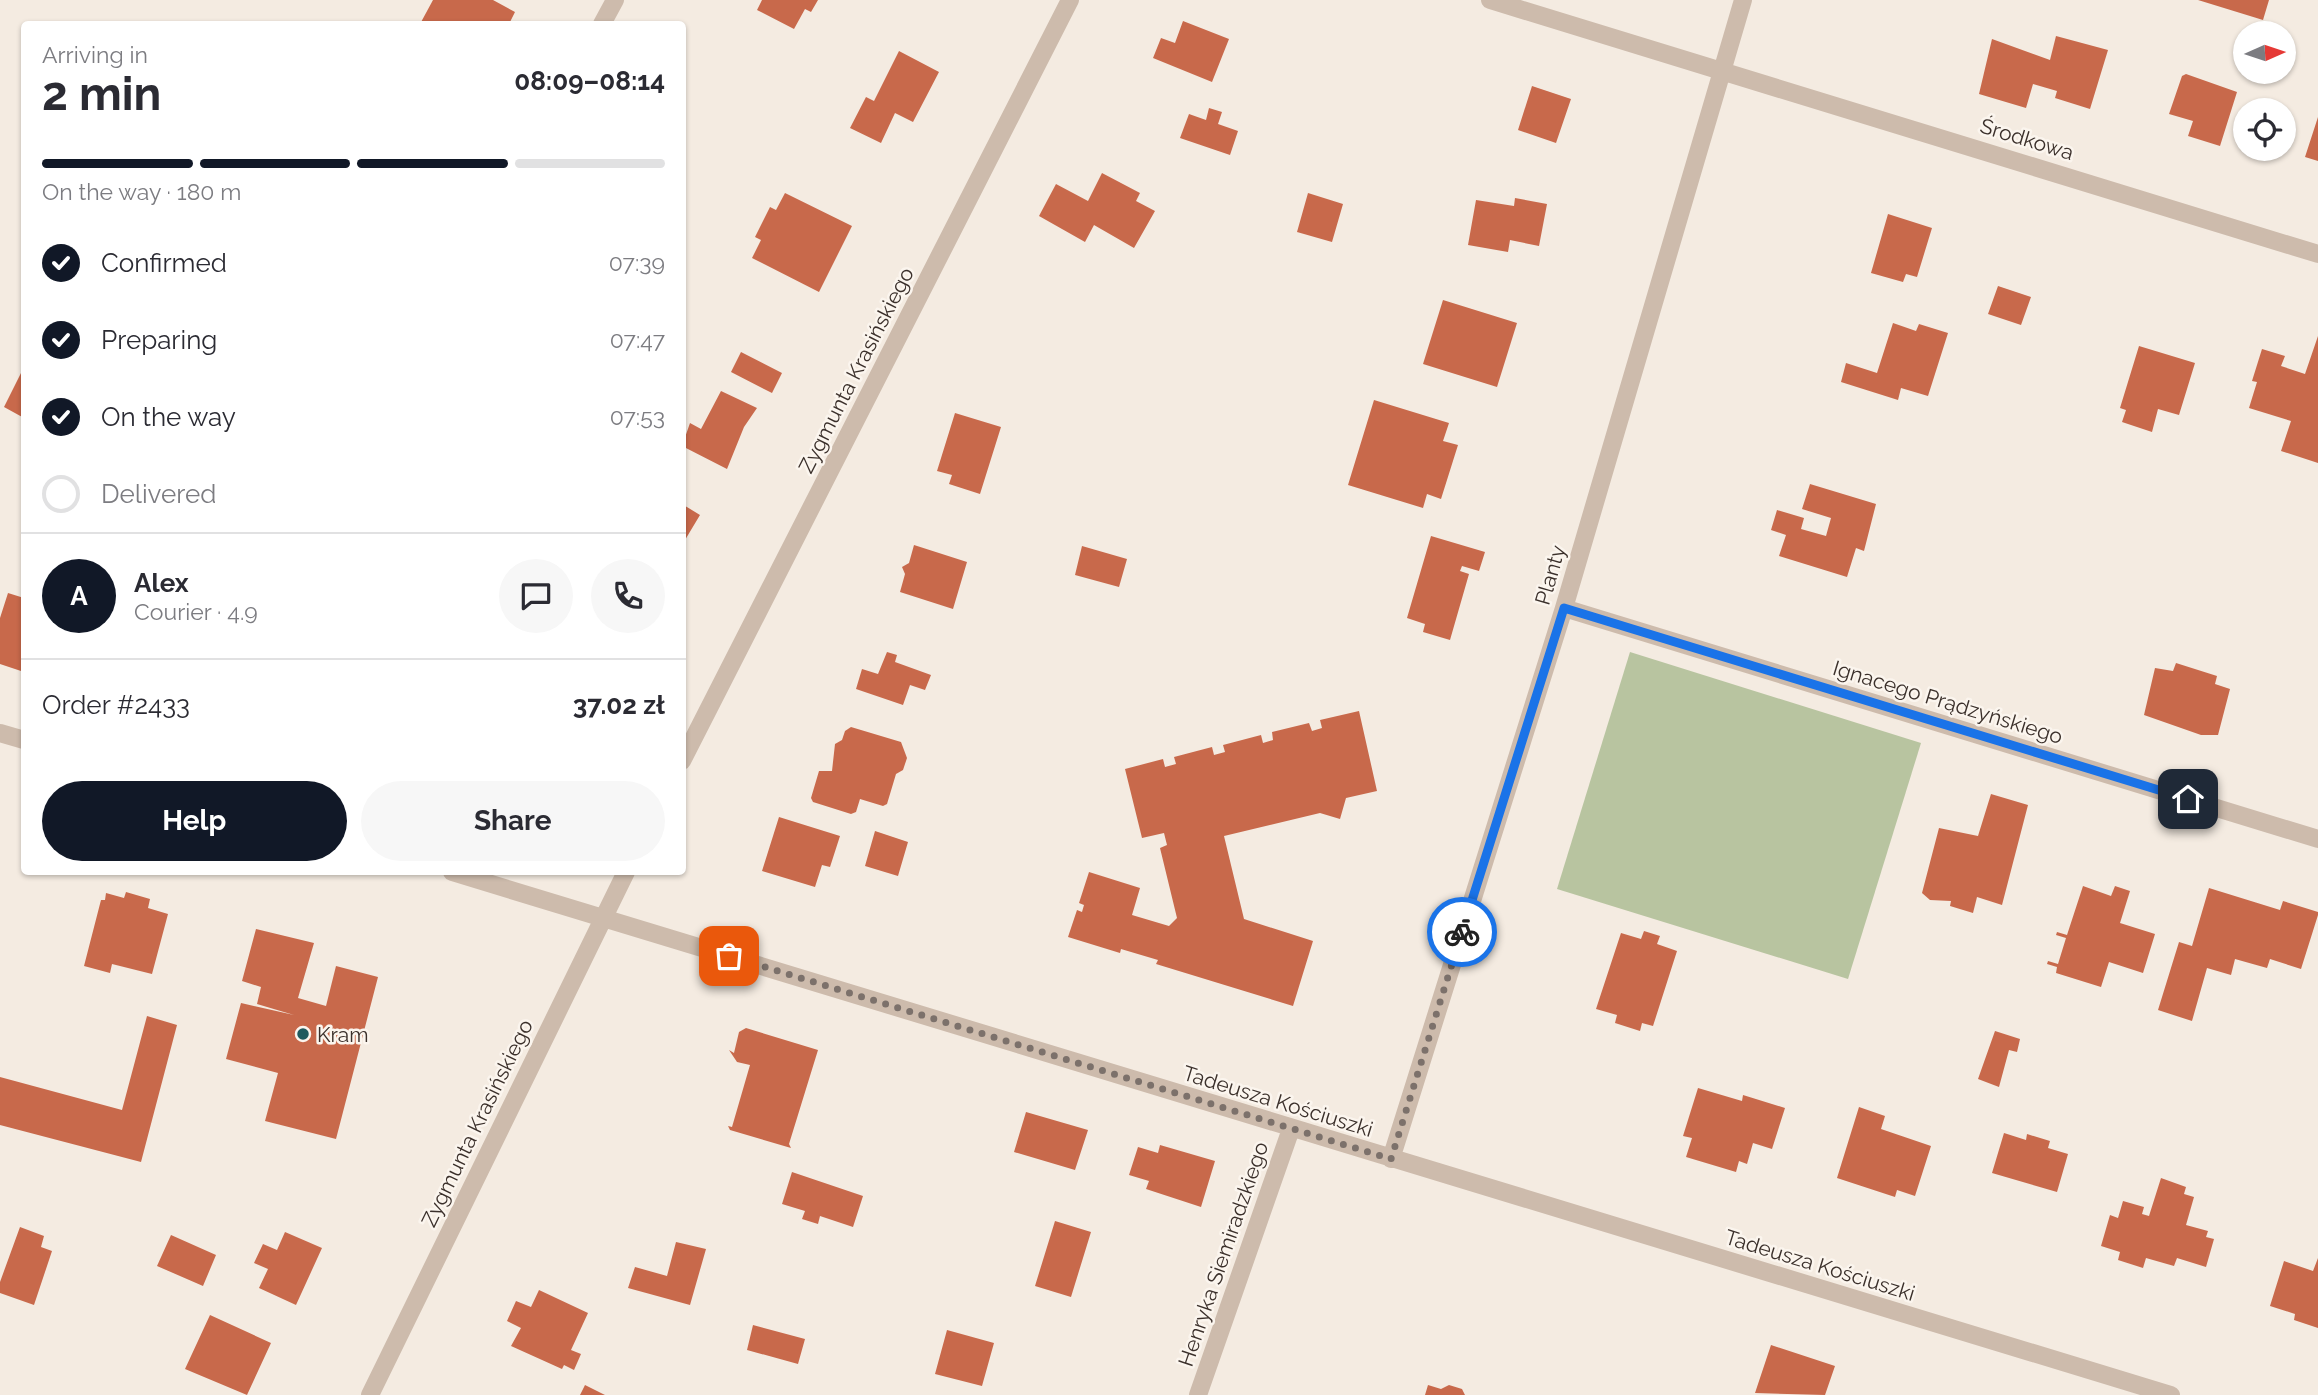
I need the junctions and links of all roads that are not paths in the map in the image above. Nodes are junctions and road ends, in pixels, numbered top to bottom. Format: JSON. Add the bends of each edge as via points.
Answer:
{"nodes":[{"id":1,"x":615,"y":0,"type":"edge"},
{"id":2,"x":1070,"y":0,"type":"edge"},
{"id":3,"x":1490,"y":0,"type":"edge"},
{"id":4,"x":1743,"y":0,"type":"edge"},
{"id":5,"x":604,"y":21,"type":"edge"},
{"id":6,"x":1722,"y":69,"type":"junction"},
{"id":7,"x":2318,"y":254,"type":"edge"},
{"id":8,"x":1564,"y":608,"type":"junction"},
{"id":9,"x":0,"y":733,"type":"edge"},
{"id":10,"x":21,"y":739,"type":"edge"},
{"id":11,"x":686,"y":753,"type":"edge"},
{"id":12,"x":2318,"y":839,"type":"edge"},
{"id":13,"x":462,"y":875,"type":"edge"},
{"id":14,"x":624,"y":875,"type":"edge"},
{"id":15,"x":602,"y":918,"type":"junction"},
{"id":16,"x":1291,"y":1129,"type":"junction"},
{"id":17,"x":1391,"y":1159,"type":"junction"},
{"id":18,"x":370,"y":1395,"type":"edge"},
{"id":19,"x":1198,"y":1395,"type":"edge"},
{"id":20,"x":2171,"y":1395,"type":"edge"}],
"edges":[{"from":1,"to":5,"type":"street"},
{"from":2,"to":11,"type":"street","name":"Zygmunta Krasińskiego"},
{"from":3,"to":6,"type":"street","name":"Środkowa"},
{"from":4,"to":6,"type":"street","name":"Planty"},
{"from":6,"to":7,"type":"street","name":"Środkowa"},
{"from":6,"to":8,"type":"street","name":"Planty"},
{"from":8,"to":12,"type":"street","name":"Ignacego Prądzyńskiego"},
{"from":8,"to":17,"type":"street","name":"Planty"},
{"from":9,"to":10,"type":"street"},
{"from":13,"to":15,"type":"street","name":"Tadeusza Kościuszki"},
{"from":14,"to":15,"type":"street","name":"Zygmunta Krasińskiego"},
{"from":15,"to":16,"type":"street","name":"Tadeusza Kościuszki"},
{"from":15,"to":18,"type":"street","name":"Zygmunta Krasińskiego"},
{"from":16,"to":17,"type":"street","name":"Tadeusza Kościuszki"},
{"from":16,"to":19,"type":"street","name":"Henryka Siemiradzkiego"},
{"from":17,"to":20,"type":"street","name":"Tadeusza Kościuszki"}]}
